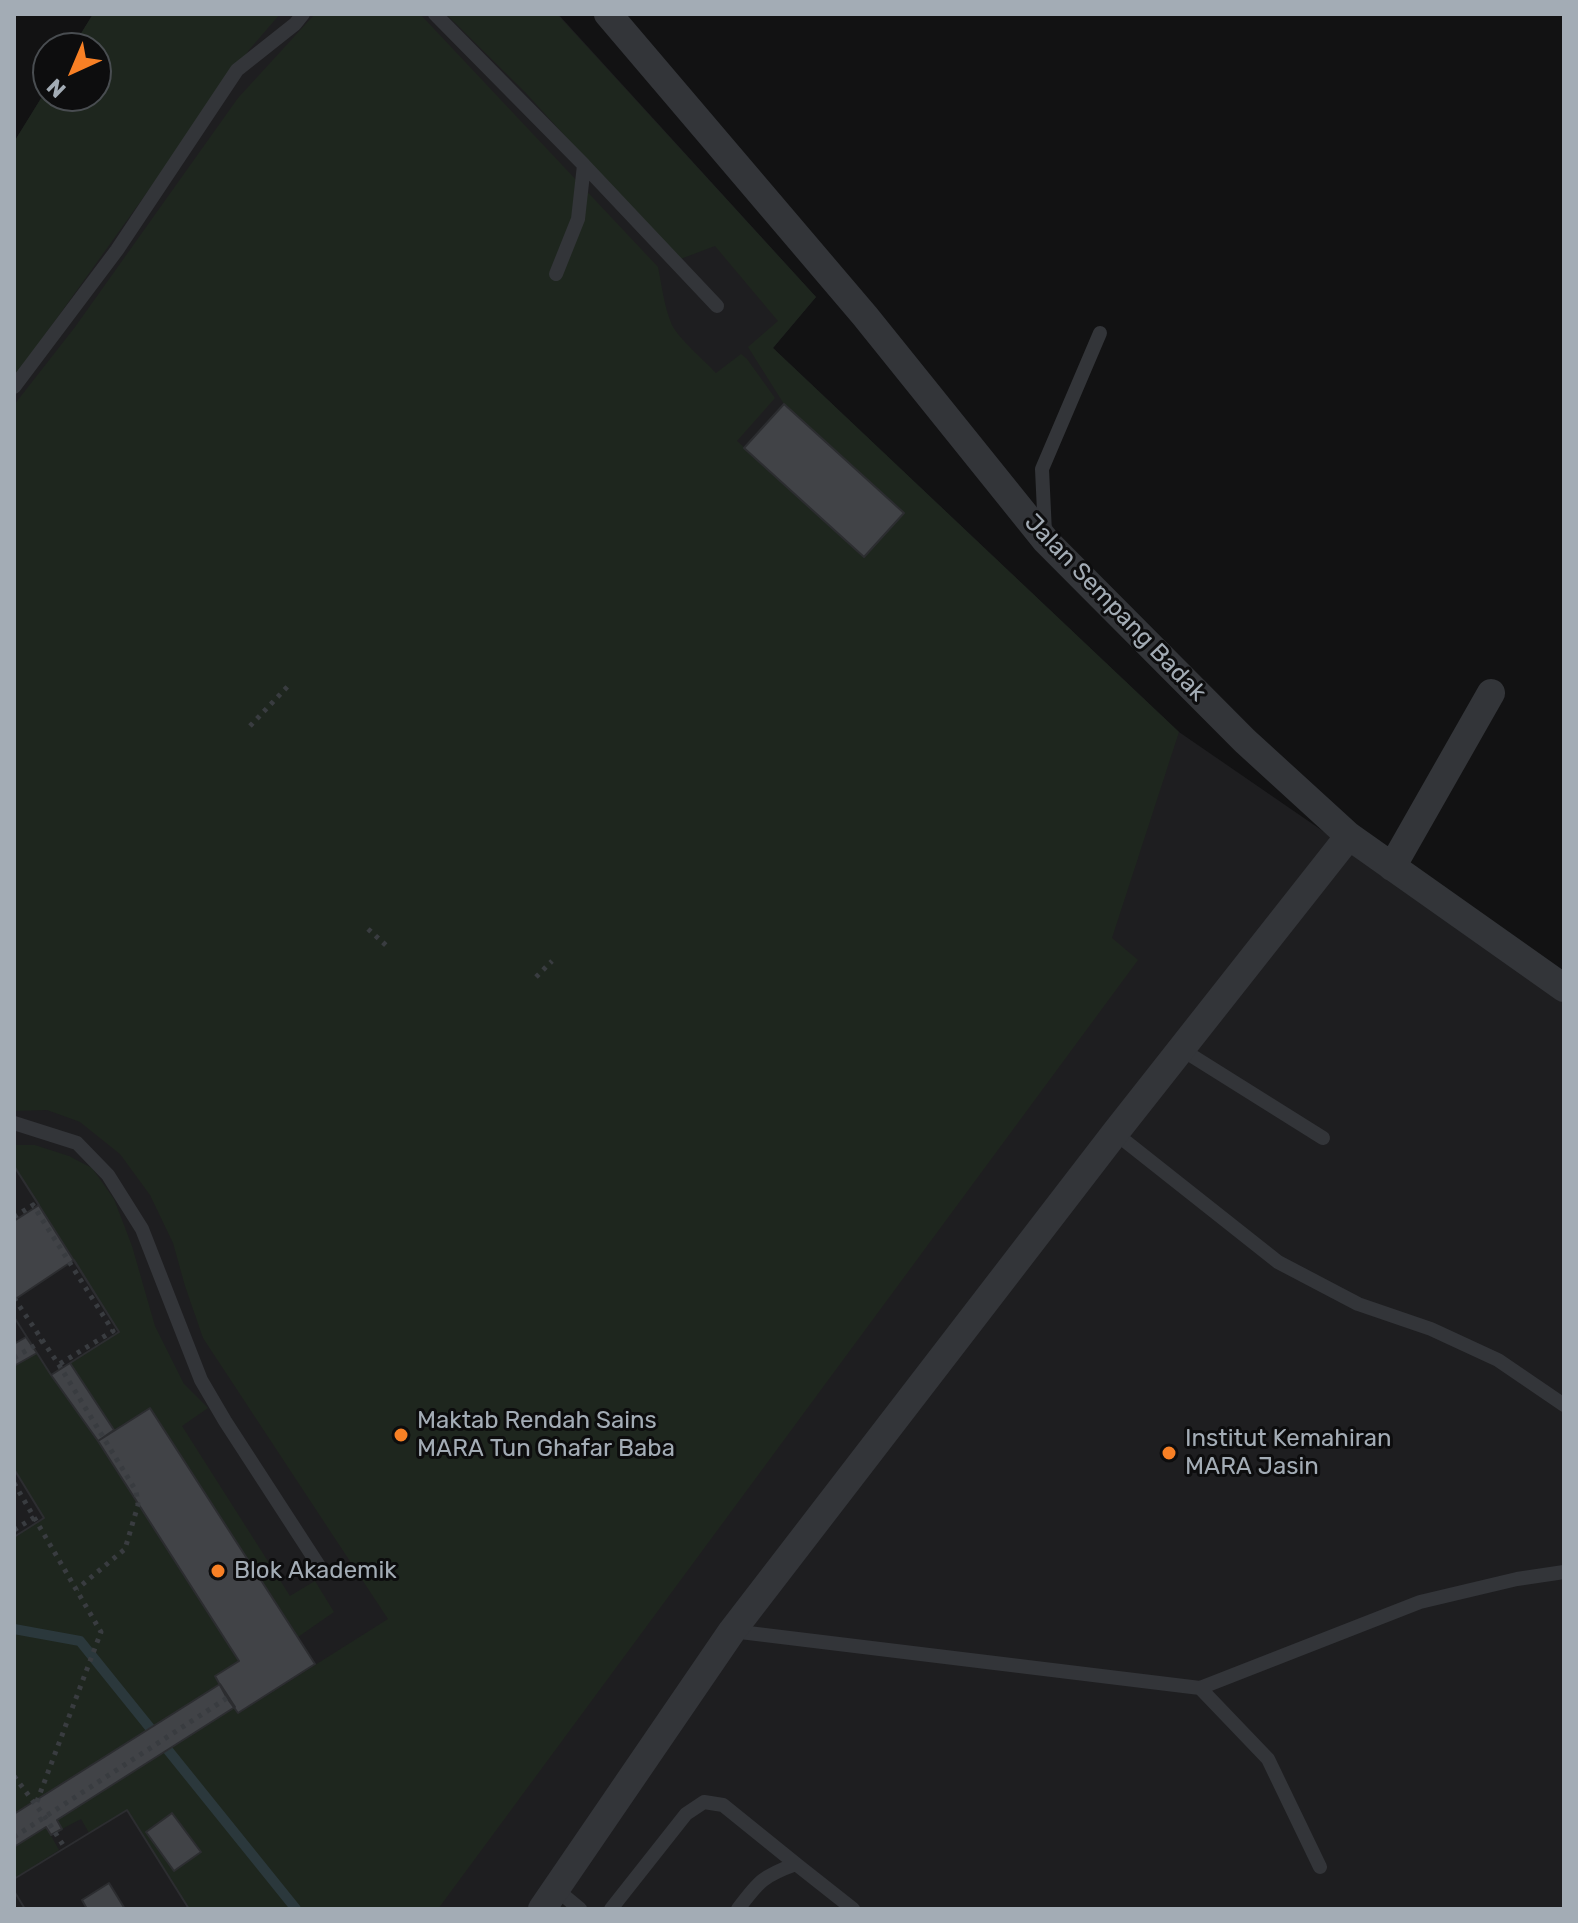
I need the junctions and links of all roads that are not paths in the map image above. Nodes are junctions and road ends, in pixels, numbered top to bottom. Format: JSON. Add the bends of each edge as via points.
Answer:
{"nodes":[{"id":1,"x":303,"y":14,"type":"edge"},
{"id":2,"x":435,"y":14,"type":"edge"},
{"id":3,"x":608,"y":14,"type":"edge"},
{"id":4,"x":584,"y":165,"type":"junction"},
{"id":5,"x":556,"y":274,"type":"dead end"},
{"id":6,"x":717,"y":306,"type":"dead end"},
{"id":7,"x":1100,"y":333,"type":"dead end"},
{"id":8,"x":14,"y":387,"type":"edge"},
{"id":9,"x":1046,"y":541,"type":"junction"},
{"id":10,"x":1491,"y":693,"type":"dead end"},
{"id":11,"x":1349,"y":836,"type":"junction"},
{"id":12,"x":1392,"y":867,"type":"junction"},
{"id":13,"x":1556,"y":973,"type":"edge"},
{"id":14,"x":1181,"y":1049,"type":"junction"},
{"id":15,"x":14,"y":1123,"type":"edge"},
{"id":16,"x":1115,"y":1133,"type":"junction"},
{"id":17,"x":1323,"y":1138,"type":"dead end"},
{"id":18,"x":1564,"y":1405,"type":"edge"},
{"id":19,"x":321,"y":1569,"type":"dead end"},
{"id":20,"x":1564,"y":1572,"type":"edge"},
{"id":21,"x":732,"y":1631,"type":"junction"},
{"id":22,"x":1200,"y":1688,"type":"junction"},
{"id":23,"x":796,"y":1864,"type":"junction"},
{"id":24,"x":1320,"y":1867,"type":"dead end"},
{"id":25,"x":549,"y":1899,"type":"edge"},
{"id":26,"x":580,"y":1909,"type":"edge"},
{"id":27,"x":611,"y":1909,"type":"edge"},
{"id":28,"x":738,"y":1909,"type":"edge"},
{"id":29,"x":853,"y":1909,"type":"edge"}],
"edges":[{"from":1,"to":8,"type":"lane","via":[[237,70],[117,250]]},
{"from":2,"to":4,"type":"lane"},
{"from":3,"to":9,"type":"street","name":"Jalan Sempang Badak","via":[[865,316]]},
{"from":4,"to":5,"type":"lane","via":[[578,219]]},
{"from":4,"to":6,"type":"lane"},
{"from":7,"to":9,"type":"lane","via":[[1042,469]]},
{"from":9,"to":11,"type":"street","name":"Jalan Sempang Badak","via":[[1245,741]]},
{"from":10,"to":12,"type":"street"},
{"from":11,"to":12,"type":"street","name":"Jalan Sempang Badak"},
{"from":11,"to":14,"type":"street"},
{"from":12,"to":13,"type":"street","name":"Jalan Sempang Badak"},
{"from":14,"to":16,"type":"street"},
{"from":14,"to":17,"type":"lane"},
{"from":15,"to":19,"type":"lane","via":[[77,1143],[108,1175],[142,1229],[201,1380]]},
{"from":16,"to":18,"type":"lane","via":[[1278,1262],[1358,1304],[1498,1360]]},
{"from":16,"to":21,"type":"street"},
{"from":20,"to":22,"type":"lane","via":[[1420,1602]]},
{"from":21,"to":22,"type":"lane"},
{"from":21,"to":25,"type":"street"},
{"from":22,"to":24,"type":"lane","via":[[1268,1759]]},
{"from":23,"to":27,"type":"lane","via":[[723,1805],[704,1802],[686,1814]]},
{"from":23,"to":28,"type":"lane","via":[[756,1885]]},
{"from":23,"to":29,"type":"lane"},
{"from":25,"to":26,"type":"lane"}]}
